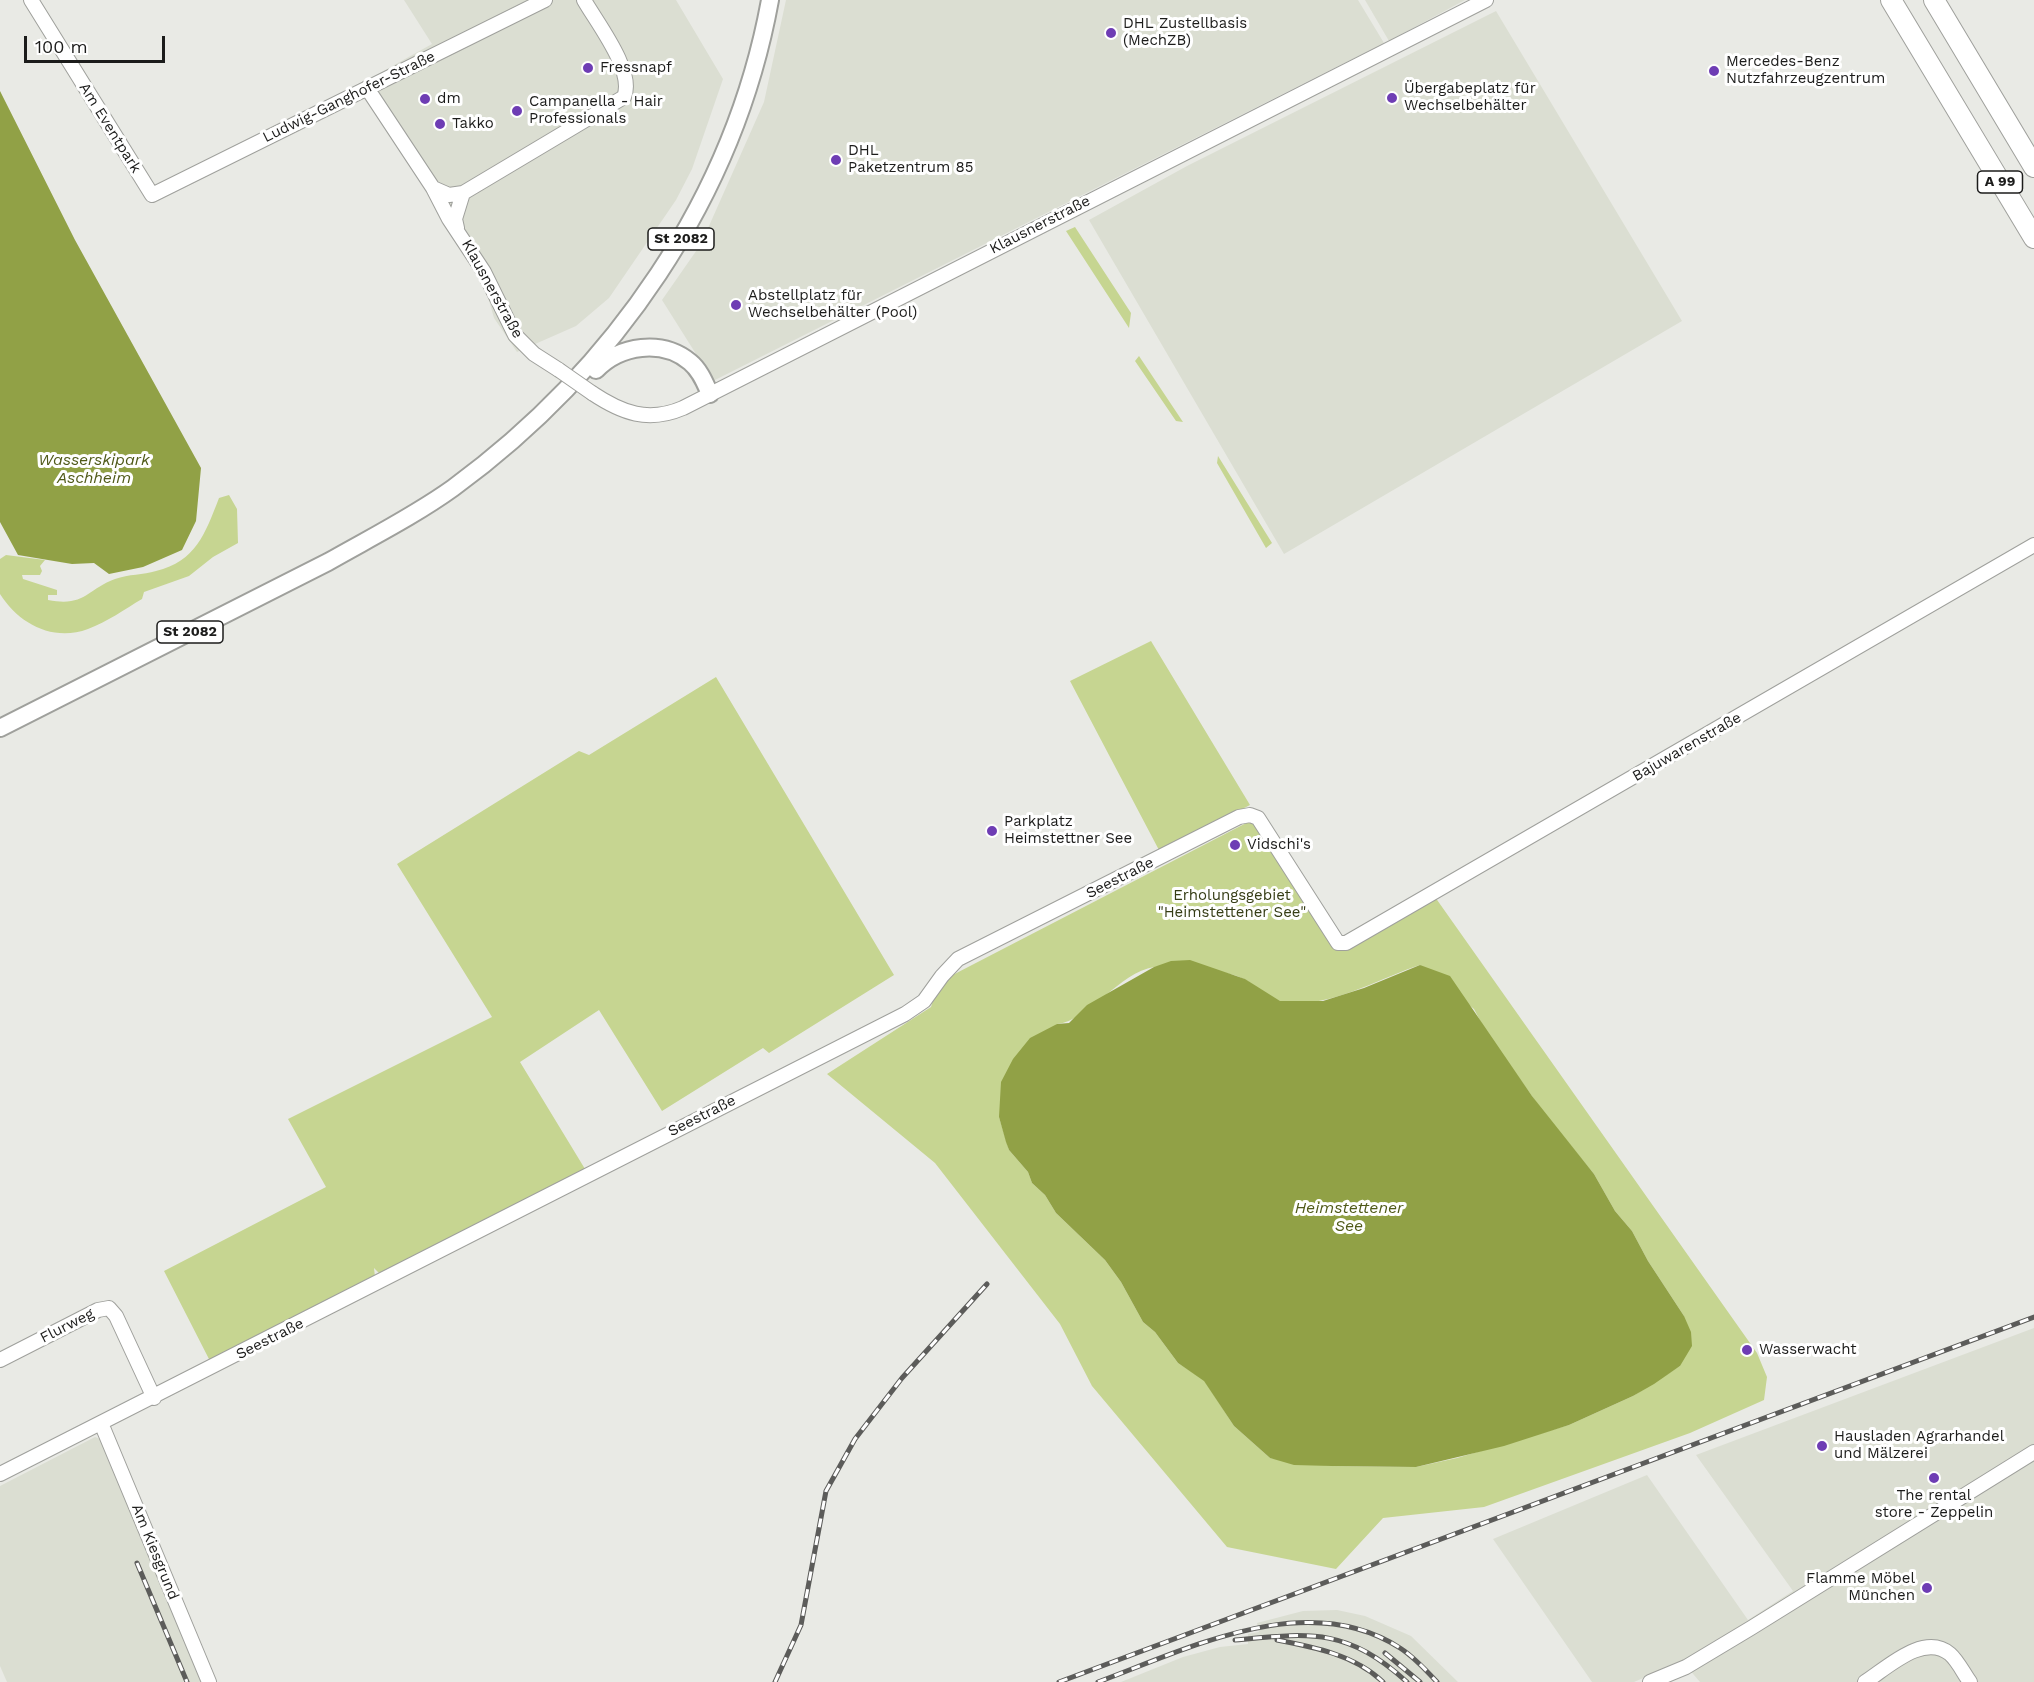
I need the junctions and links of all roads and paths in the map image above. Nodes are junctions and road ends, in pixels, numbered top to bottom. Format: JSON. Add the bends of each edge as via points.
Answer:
{"nodes":[{"id":1,"x":31,"y":0,"type":"edge"},
{"id":2,"x":545,"y":0,"type":"edge"},
{"id":3,"x":584,"y":0,"type":"edge"},
{"id":4,"x":770,"y":0,"type":"edge"},
{"id":5,"x":1486,"y":0,"type":"edge"},
{"id":6,"x":1890,"y":0,"type":"edge"},
{"id":7,"x":1934,"y":0,"type":"edge"},
{"id":8,"x":367,"y":88,"type":"junction"},
{"id":9,"x":2034,"y":167,"type":"edge"},
{"id":10,"x":432,"y":188,"type":"junction"},
{"id":11,"x":456,"y":194,"type":"junction"},
{"id":12,"x":152,"y":195,"type":"joint"},
{"id":13,"x":457,"y":228,"type":"junction"},
{"id":14,"x":2034,"y":238,"type":"edge"},
{"id":15,"x":710,"y":394,"type":"junction"},
{"id":16,"x":543,"y":414,"type":"junction"},
{"id":17,"x":2034,"y":546,"type":"edge"},
{"id":18,"x":0,"y":728,"type":"edge"},
{"id":19,"x":1338,"y":943,"type":"joint"},
{"id":20,"x":0,"y":1360,"type":"edge"},
{"id":21,"x":154,"y":1398,"type":"junction"},
{"id":22,"x":101,"y":1423,"type":"junction"},
{"id":23,"x":2034,"y":1452,"type":"edge"},
{"id":24,"x":0,"y":1474,"type":"edge"},
{"id":25,"x":209,"y":1682,"type":"edge"},
{"id":26,"x":1650,"y":1682,"type":"edge"},
{"id":27,"x":1865,"y":1682,"type":"edge"},
{"id":28,"x":1970,"y":1682,"type":"edge"}],
"edges":[{"from":1,"to":12,"type":"street","name":"Am Eventpark"},
{"from":2,"to":8,"type":"street","name":"Ludwig-Ganghofer-Straße"},
{"from":3,"to":11,"type":"street","via":[[624,70],[624,97]]},
{"from":4,"to":16,"type":"main road","number":"St 2082","via":[[742,105],[684,235],[630,316],[580,377]]},
{"from":5,"to":15,"type":"street","name":"Klausnerstraße"},
{"from":6,"to":14,"type":"highway","number":"A 99"},
{"from":7,"to":9,"type":"highway","number":"A 99"},
{"from":8,"to":10,"type":"street","name":"Klausnerstraße"},
{"from":8,"to":12,"type":"street","name":"Ludwig-Ganghofer-Straße"},
{"from":10,"to":11,"type":"street"},
{"from":10,"to":13,"type":"street","name":"Klausnerstraße"},
{"from":11,"to":13,"type":"street","name":"Klausnerstraße"},
{"from":13,"to":15,"type":"street","name":"Klausnerstraße","bridge":true,"via":[[515,335],[534,354],[592,393],[625,413],[646,416],[672,412]]},
{"from":15,"to":16,"type":"main road","via":[[690,361],[660,348],[644,347],[612,357],[561,406]]},
{"from":16,"to":18,"type":"main road","number":"St 2082","via":[[451,489],[378,534]]},
{"from":17,"to":19,"type":"street","name":"Bajuwarenstraße","via":[[1434,893],[1346,943]]},
{"from":19,"to":21,"type":"street","name":"Seestraße","via":[[1258,818],[1239,817],[958,959],[924,1001],[905,1014]]},
{"from":20,"to":21,"type":"street","name":"Flurweg","via":[[109,1308]]},
{"from":21,"to":22,"type":"street","name":"Seestraße"},
{"from":22,"to":24,"type":"street","name":"Seestraße"},
{"from":22,"to":25,"type":"street","name":"Am Kiesgrund"},
{"from":23,"to":26,"type":"street","via":[[1686,1667]]},
{"from":27,"to":28,"type":"street","via":[[1913,1650],[1935,1648],[1950,1654]]}]}
